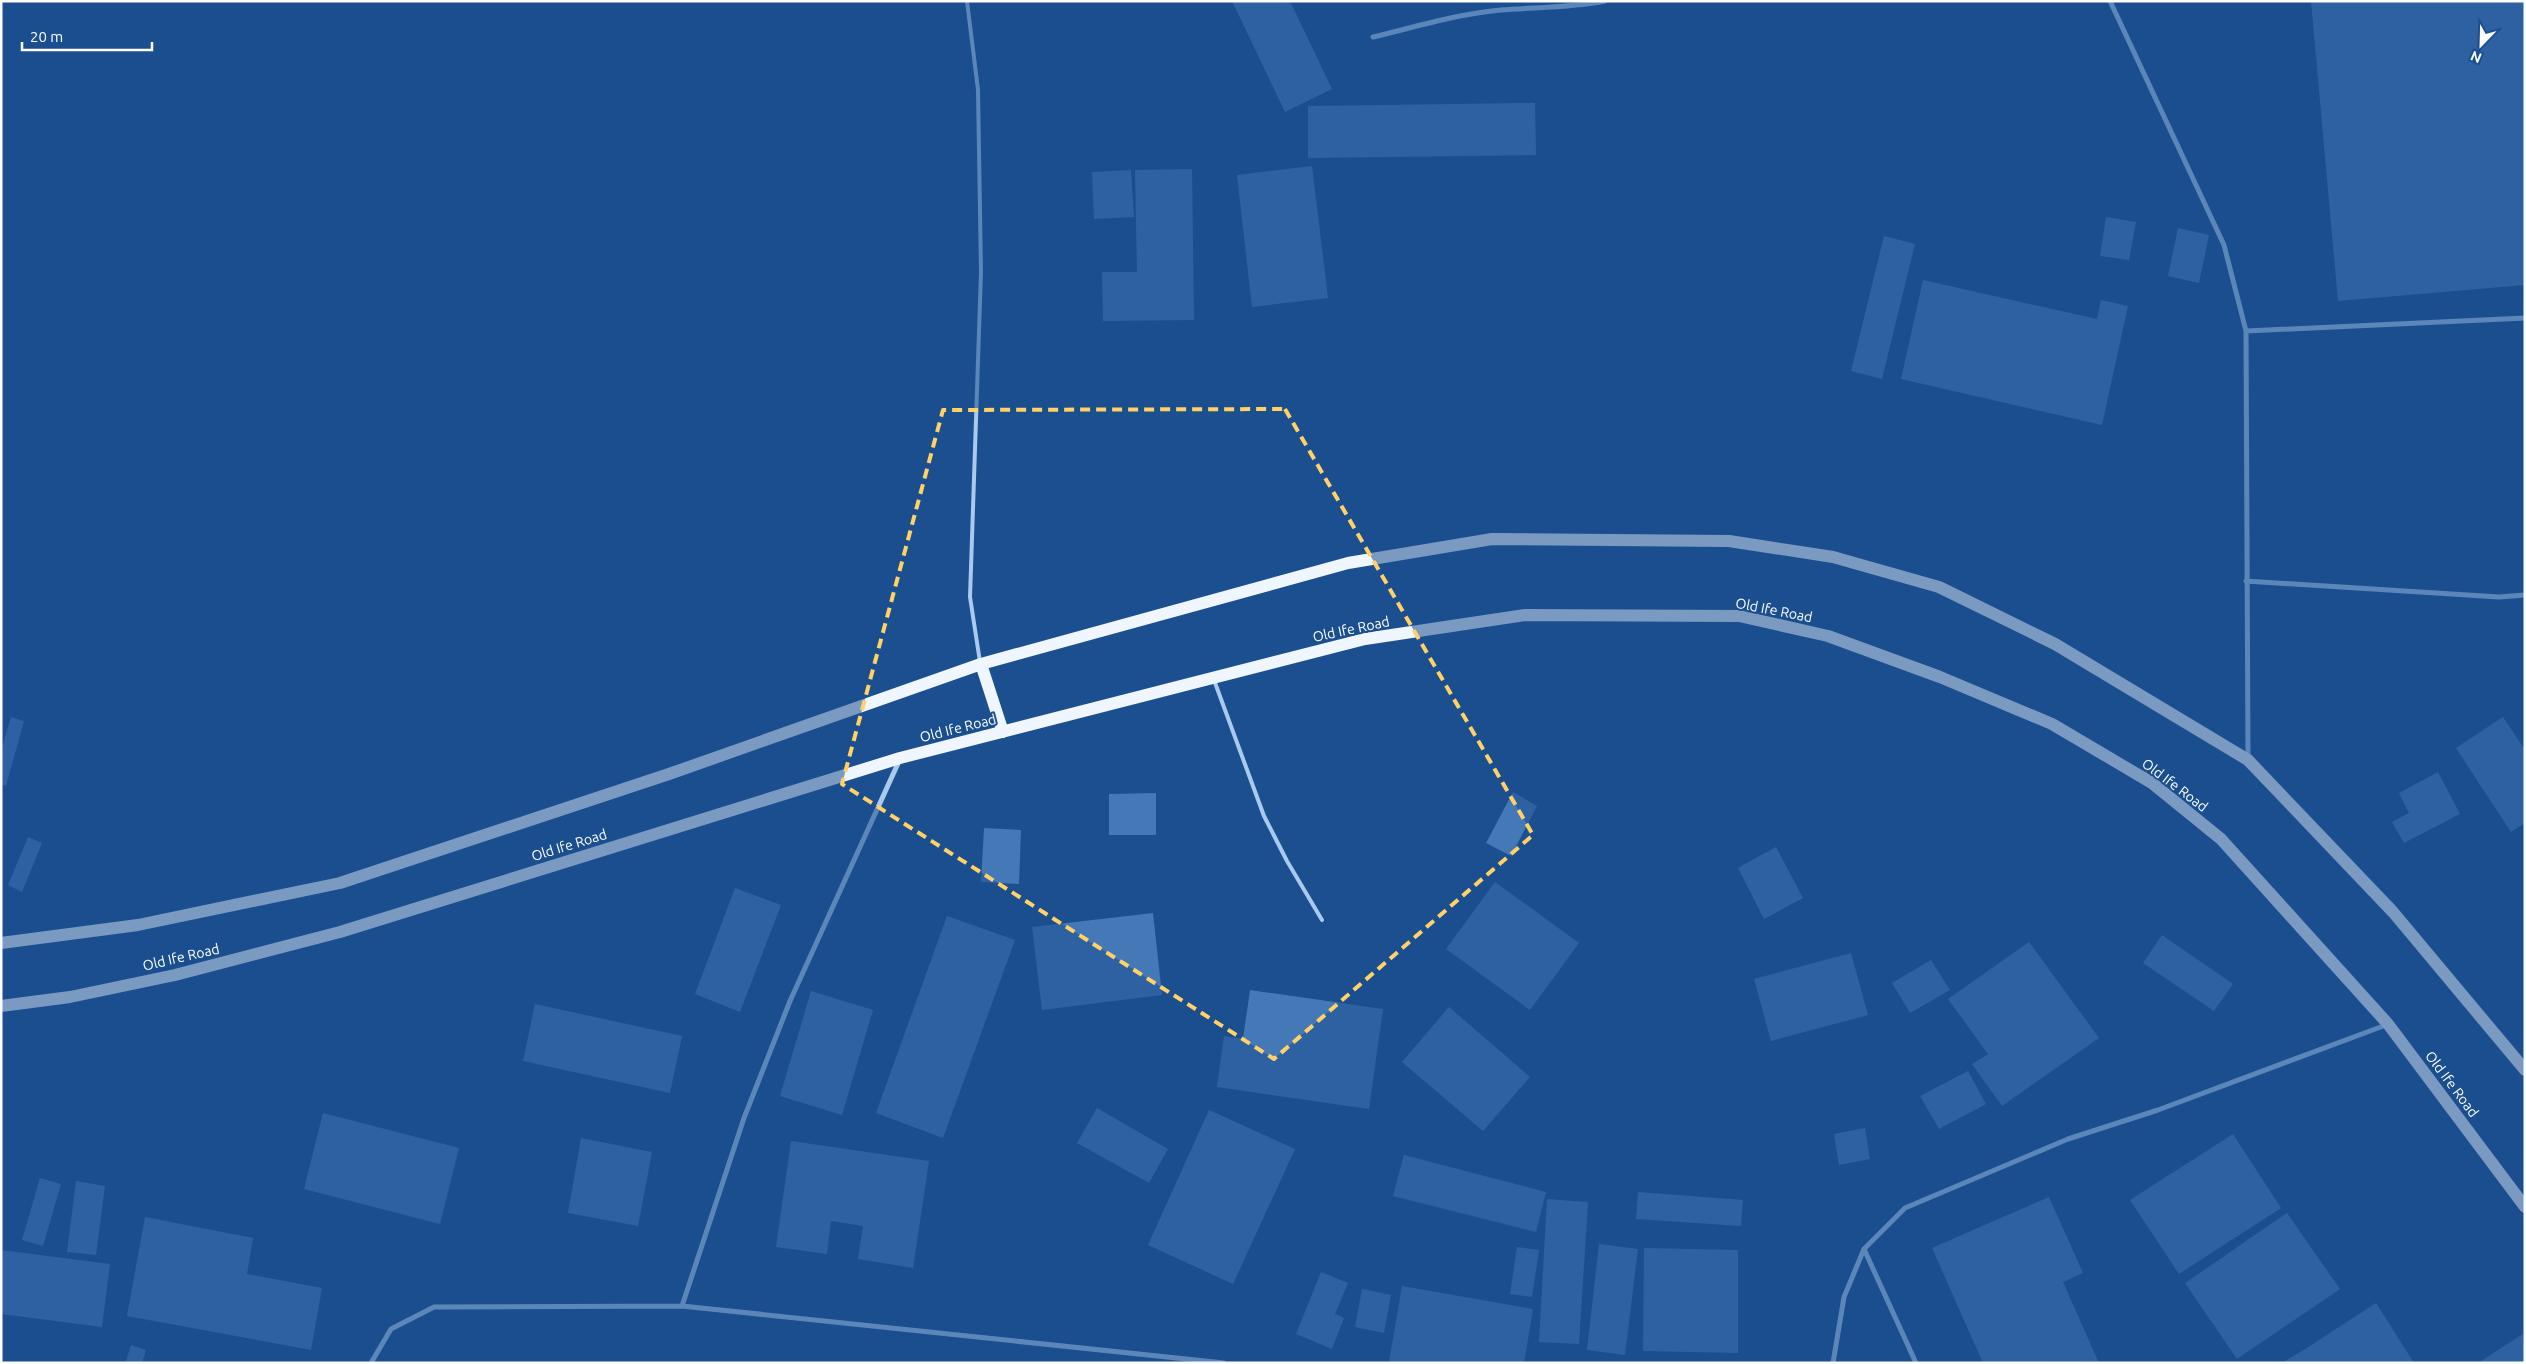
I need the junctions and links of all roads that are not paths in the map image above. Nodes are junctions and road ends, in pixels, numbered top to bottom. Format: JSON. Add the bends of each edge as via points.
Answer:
{"nodes":[{"id":1,"x":967,"y":1,"type":"edge"},
{"id":2,"x":1605,"y":1,"type":"edge"},
{"id":3,"x":2110,"y":1,"type":"edge"},
{"id":4,"x":1372,"y":37,"type":"dead end"},
{"id":5,"x":2525,"y":318,"type":"edge"},
{"id":6,"x":2246,"y":331,"type":"junction"},
{"id":7,"x":2246,"y":581,"type":"junction"},
{"id":8,"x":2525,"y":595,"type":"edge"},
{"id":9,"x":981,"y":664,"type":"junction"},
{"id":10,"x":1213,"y":678,"type":"junction"},
{"id":11,"x":1003,"y":732,"type":"junction"},
{"id":12,"x":900,"y":758,"type":"junction"},
{"id":13,"x":2248,"y":760,"type":"junction"},
{"id":14,"x":1322,"y":920,"type":"dead end"},
{"id":15,"x":1,"y":943,"type":"edge"},
{"id":16,"x":1,"y":1006,"type":"edge"},
{"id":17,"x":2388,"y":1024,"type":"junction"},
{"id":18,"x":2525,"y":1070,"type":"edge"},
{"id":19,"x":2525,"y":1207,"type":"edge"},
{"id":20,"x":1864,"y":1249,"type":"junction"},
{"id":21,"x":682,"y":1306,"type":"junction"},
{"id":22,"x":372,"y":1363,"type":"edge"},
{"id":23,"x":1224,"y":1363,"type":"edge"},
{"id":24,"x":1832,"y":1363,"type":"edge"},
{"id":25,"x":1916,"y":1363,"type":"edge"}],
"edges":[{"from":1,"to":9,"type":"lane","via":[[978,90],[981,272],[970,597]]},
{"from":2,"to":4,"type":"street","via":[[1576,7],[1461,15]]},
{"from":3,"to":6,"type":"street","via":[[2224,246]]},
{"from":5,"to":6,"type":"street"},
{"from":6,"to":7,"type":"street"},
{"from":7,"to":8,"type":"street","via":[[2499,597]]},
{"from":7,"to":13,"type":"street"},
{"from":9,"to":11,"type":"main road"},
{"from":9,"to":13,"type":"main road","via":[[1357,561],[1492,539],[1729,541],[1833,556],[1939,587],[2054,644]]},
{"from":9,"to":15,"type":"main road","via":[[669,774],[340,882],[138,925]]},
{"from":10,"to":11,"type":"main road","name":"Old Ife Road"},
{"from":10,"to":14,"type":"lane","via":[[1264,816]]},
{"from":10,"to":17,"type":"main road","name":"Old Ife Road","via":[[1365,639],[1525,615],[1739,616],[1828,636],[1940,677],[2052,724],[2152,783],[2221,839]]},
{"from":11,"to":12,"type":"main road","name":"Old Ife Road"},
{"from":12,"to":16,"type":"main road","name":"Old Ife Road","via":[[340,932],[175,975],[70,997]]},
{"from":12,"to":21,"type":"street","via":[[790,1001],[744,1118]]},
{"from":13,"to":18,"type":"main road","via":[[2393,912]]},
{"from":17,"to":19,"type":"main road","name":"Old Ife Road"},
{"from":17,"to":20,"type":"street","via":[[2158,1110],[2068,1139],[1914,1204],[1905,1208]]},
{"from":20,"to":24,"type":"street","via":[[1844,1297]]},
{"from":20,"to":25,"type":"street"},
{"from":21,"to":22,"type":"street","via":[[434,1307],[391,1329]]},
{"from":21,"to":23,"type":"street"}]}
